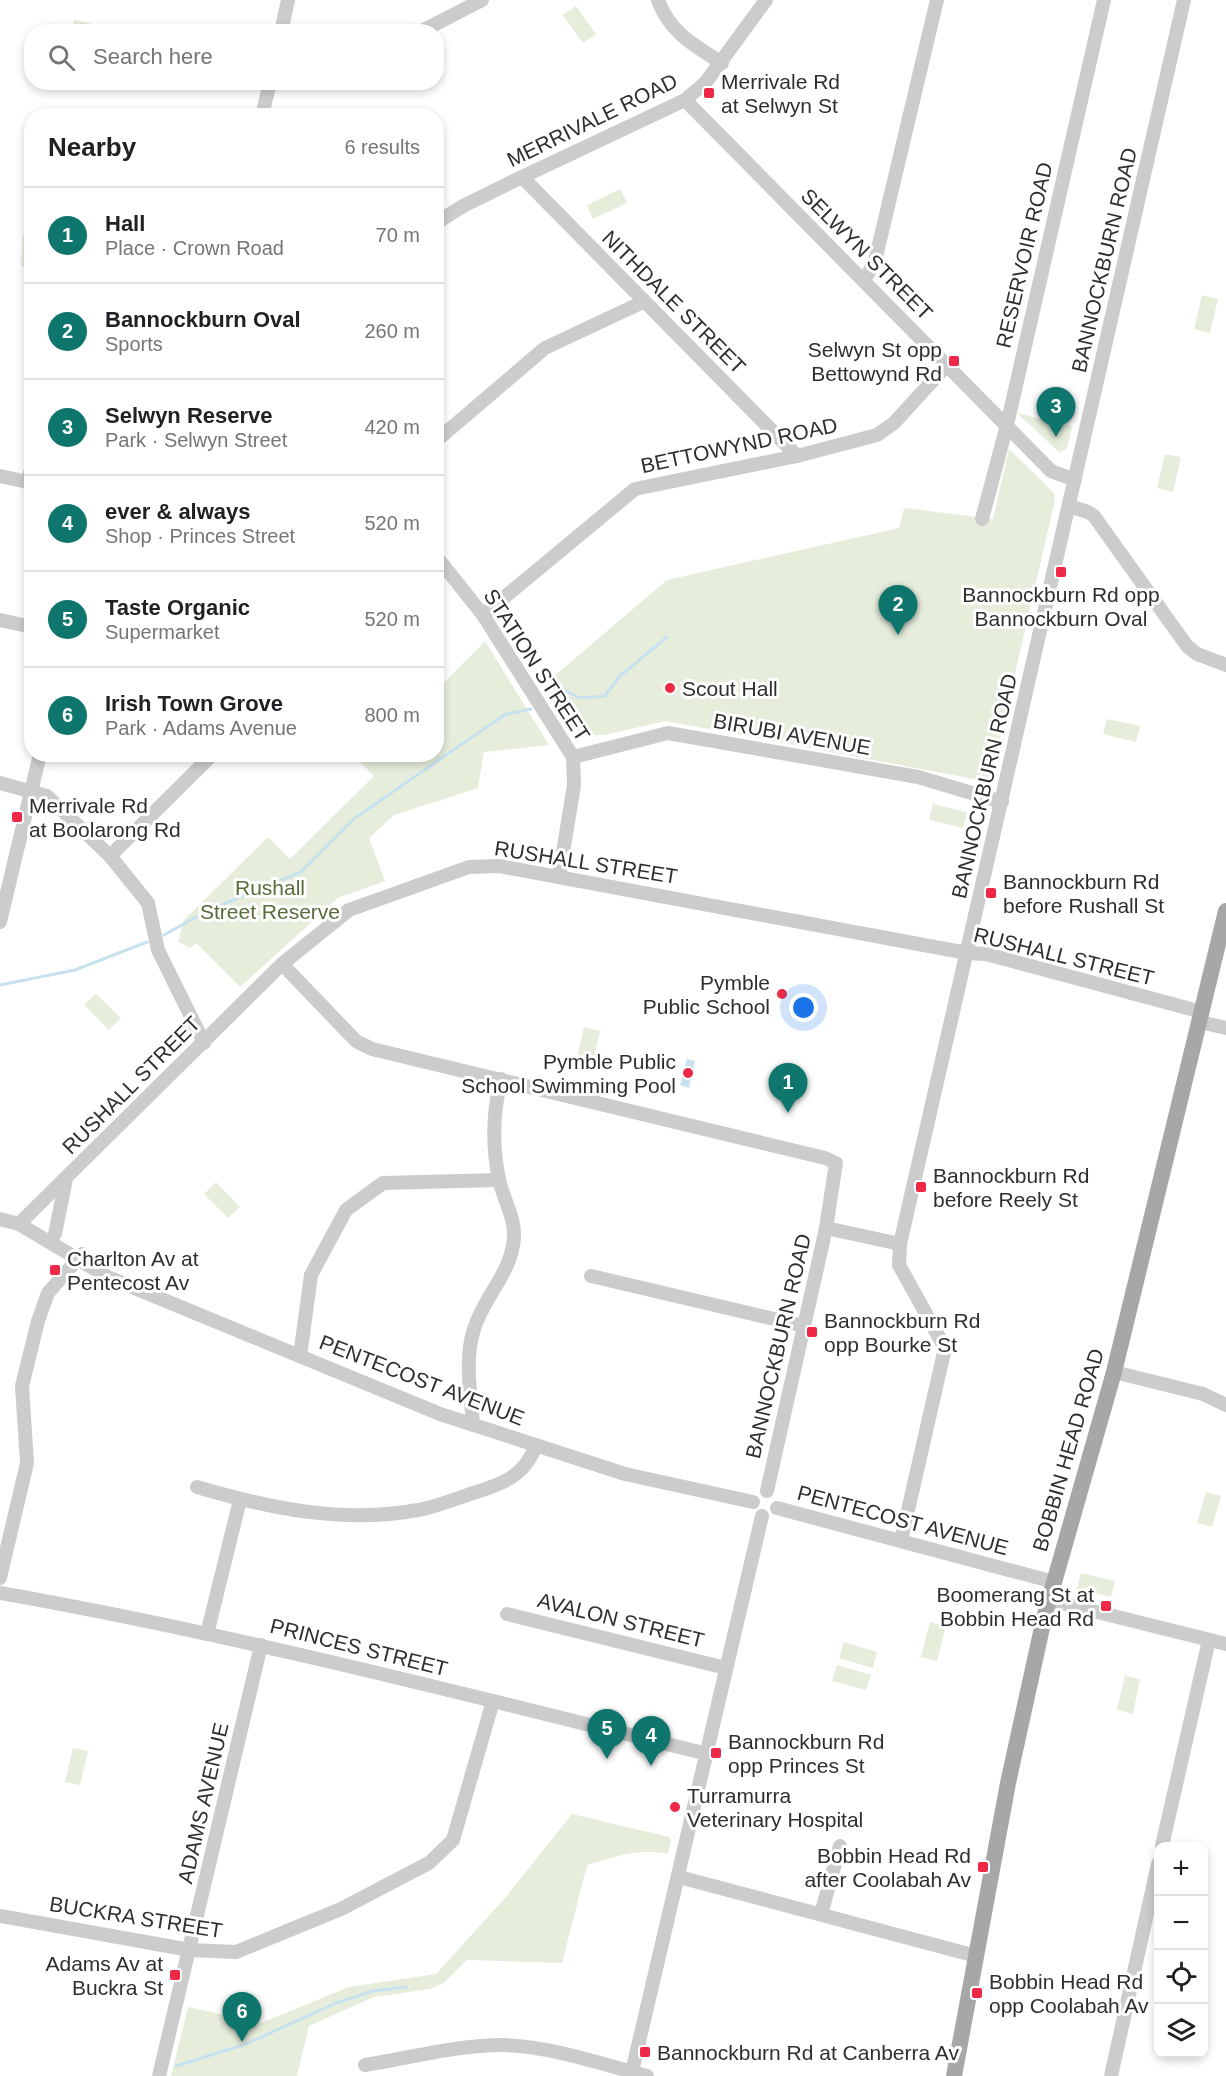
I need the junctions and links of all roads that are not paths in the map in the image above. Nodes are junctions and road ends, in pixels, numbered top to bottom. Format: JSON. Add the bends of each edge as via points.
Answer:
{"nodes":[{"id":1,"x":288,"y":0,"type":"edge"},
{"id":2,"x":482,"y":0,"type":"edge"},
{"id":3,"x":657,"y":0,"type":"edge"},
{"id":4,"x":766,"y":0,"type":"edge"},
{"id":5,"x":937,"y":0,"type":"edge"},
{"id":6,"x":1104,"y":0,"type":"edge"},
{"id":7,"x":1184,"y":0,"type":"edge"},
{"id":8,"x":283,"y":24,"type":"edge"},
{"id":9,"x":436,"y":24,"type":"edge"},
{"id":10,"x":722,"y":63,"type":"junction"},
{"id":11,"x":268,"y":90,"type":"edge"},
{"id":12,"x":685,"y":100,"type":"junction"},
{"id":13,"x":264,"y":108,"type":"edge"},
{"id":14,"x":522,"y":177,"type":"junction"},
{"id":15,"x":444,"y":219,"type":"edge"},
{"id":16,"x":864,"y":281,"type":"junction"},
{"id":17,"x":643,"y":302,"type":"junction"},
{"id":18,"x":947,"y":366,"type":"junction"},
{"id":19,"x":1006,"y":425,"type":"junction"},
{"id":20,"x":444,"y":434,"type":"edge"},
{"id":21,"x":797,"y":456,"type":"junction"},
{"id":22,"x":0,"y":476,"type":"edge"},
{"id":23,"x":1075,"y":480,"type":"junction"},
{"id":24,"x":24,"y":481,"type":"edge"},
{"id":25,"x":1069,"y":506,"type":"junction"},
{"id":26,"x":982,"y":519,"type":"dead end"},
{"id":27,"x":444,"y":566,"type":"edge"},
{"id":28,"x":483,"y":615,"type":"junction"},
{"id":29,"x":0,"y":620,"type":"edge"},
{"id":30,"x":24,"y":625,"type":"edge"},
{"id":31,"x":1226,"y":665,"type":"edge"},
{"id":32,"x":573,"y":757,"type":"junction"},
{"id":33,"x":38,"y":762,"type":"edge"},
{"id":34,"x":205,"y":762,"type":"edge"},
{"id":35,"x":0,"y":783,"type":"edge"},
{"id":36,"x":32,"y":790,"type":"junction"},
{"id":37,"x":1002,"y":802,"type":"junction"},
{"id":38,"x":110,"y":856,"type":"junction"},
{"id":39,"x":559,"y":876,"type":"junction"},
{"id":40,"x":1226,"y":910,"type":"edge"},
{"id":41,"x":0,"y":922,"type":"edge"},
{"id":42,"x":967,"y":953,"type":"junction"},
{"id":43,"x":282,"y":964,"type":"junction"},
{"id":44,"x":1201,"y":1017,"type":"junction"},
{"id":45,"x":1226,"y":1028,"type":"edge"},
{"id":46,"x":204,"y":1043,"type":"junction"},
{"id":47,"x":501,"y":1079,"type":"junction"},
{"id":48,"x":66,"y":1179,"type":"junction"},
{"id":49,"x":499,"y":1180,"type":"junction"},
{"id":50,"x":0,"y":1212,"type":"edge"},
{"id":51,"x":0,"y":1219,"type":"edge"},
{"id":52,"x":21,"y":1221,"type":"junction"},
{"id":53,"x":826,"y":1228,"type":"junction"},
{"id":54,"x":55,"y":1234,"type":"junction"},
{"id":55,"x":900,"y":1244,"type":"junction"},
{"id":56,"x":80,"y":1256,"type":"junction"},
{"id":57,"x":591,"y":1276,"type":"dead end"},
{"id":58,"x":804,"y":1326,"type":"junction"},
{"id":59,"x":300,"y":1356,"type":"junction"},
{"id":60,"x":1114,"y":1372,"type":"junction"},
{"id":61,"x":1226,"y":1405,"type":"edge"},
{"id":62,"x":473,"y":1425,"type":"junction"},
{"id":63,"x":536,"y":1445,"type":"junction"},
{"id":64,"x":197,"y":1487,"type":"dead end"},
{"id":65,"x":767,"y":1491,"type":"junction"},
{"id":66,"x":240,"y":1500,"type":"junction"},
{"id":67,"x":753,"y":1502,"type":"junction"},
{"id":68,"x":777,"y":1508,"type":"junction"},
{"id":69,"x":762,"y":1516,"type":"junction"},
{"id":70,"x":901,"y":1541,"type":"junction"},
{"id":71,"x":0,"y":1578,"type":"edge"},
{"id":72,"x":1053,"y":1582,"type":"junction"},
{"id":73,"x":0,"y":1593,"type":"edge"},
{"id":74,"x":1049,"y":1600,"type":"junction"},
{"id":75,"x":507,"y":1614,"type":"dead end"},
{"id":76,"x":207,"y":1634,"type":"junction"},
{"id":77,"x":1209,"y":1640,"type":"junction"},
{"id":78,"x":1226,"y":1644,"type":"edge"},
{"id":79,"x":261,"y":1645,"type":"junction"},
{"id":80,"x":726,"y":1668,"type":"junction"},
{"id":81,"x":492,"y":1701,"type":"junction"},
{"id":82,"x":707,"y":1754,"type":"junction"},
{"id":83,"x":1163,"y":1842,"type":"edge"},
{"id":84,"x":840,"y":1846,"type":"dead end"},
{"id":85,"x":679,"y":1877,"type":"junction"},
{"id":86,"x":1154,"y":1882,"type":"edge"},
{"id":87,"x":821,"y":1914,"type":"junction"},
{"id":88,"x":0,"y":1916,"type":"edge"},
{"id":89,"x":190,"y":1950,"type":"junction"},
{"id":90,"x":976,"y":1956,"type":"junction"},
{"id":91,"x":365,"y":2065,"type":"dead end"},
{"id":92,"x":631,"y":2074,"type":"edge"},
{"id":93,"x":159,"y":2076,"type":"edge"},
{"id":94,"x":647,"y":2076,"type":"edge"},
{"id":95,"x":954,"y":2076,"type":"edge"},
{"id":96,"x":1111,"y":2076,"type":"edge"}],
"edges":[{"from":1,"to":8,"type":"street"},
{"from":2,"to":9,"type":"street"},
{"from":3,"to":10,"type":"street","via":[[686,41]]},
{"from":4,"to":10,"type":"street","name":"MERRIVALE ROAD"},
{"from":5,"to":16,"type":"street","via":[[875,261]]},
{"from":6,"to":19,"type":"street","name":"RESERVOIR ROAD"},
{"from":7,"to":23,"type":"street","name":"BANNOCKBURN ROAD"},
{"from":10,"to":12,"type":"street","name":"MERRIVALE ROAD"},
{"from":11,"to":13,"type":"street"},
{"from":12,"to":14,"type":"street","name":"MERRIVALE ROAD"},
{"from":12,"to":16,"type":"street","name":"SELWYN STREET"},
{"from":14,"to":15,"type":"street","name":"MERRIVALE ROAD"},
{"from":14,"to":17,"type":"street","name":"NITHDALE STREET"},
{"from":16,"to":18,"type":"street","name":"SELWYN STREET"},
{"from":17,"to":20,"type":"street","via":[[545,348]]},
{"from":17,"to":21,"type":"street","name":"NITHDALE STREET"},
{"from":18,"to":19,"type":"street","name":"SELWYN STREET"},
{"from":18,"to":21,"type":"street","name":"BETTOWYND ROAD","via":[[886,431]]},
{"from":19,"to":23,"type":"street","name":"SELWYN STREET","via":[[1051,471]]},
{"from":19,"to":26,"type":"street","name":"RESERVOIR ROAD"},
{"from":21,"to":28,"type":"street","name":"BETTOWYND ROAD","via":[[635,489]]},
{"from":22,"to":24,"type":"street"},
{"from":23,"to":25,"type":"street","name":"BANNOCKBURN ROAD"},
{"from":25,"to":31,"type":"street","via":[[1094,516],[1187,646]]},
{"from":25,"to":37,"type":"street","name":"BANNOCKBURN ROAD"},
{"from":27,"to":28,"type":"street","name":"STATION STREET"},
{"from":28,"to":32,"type":"street","name":"STATION STREET"},
{"from":29,"to":30,"type":"street"},
{"from":32,"to":37,"type":"street","name":"BIRUBI AVENUE","via":[[668,733],[918,777]]},
{"from":32,"to":39,"type":"street","name":"STATION STREET","via":[[574,785]]},
{"from":33,"to":36,"type":"street"},
{"from":34,"to":38,"type":"street"},
{"from":35,"to":36,"type":"street"},
{"from":36,"to":38,"type":"street","via":[[47,796]]},
{"from":36,"to":41,"type":"street"},
{"from":37,"to":42,"type":"street","name":"BANNOCKBURN ROAD"},
{"from":38,"to":46,"type":"street","via":[[148,903],[158,950]]},
{"from":39,"to":42,"type":"street","name":"RUSHALL STREET"},
{"from":39,"to":43,"type":"street","name":"RUSHALL STREET","via":[[499,866],[470,867],[349,910]]},
{"from":40,"to":44,"type":"main road","name":"BOBBIN HEAD ROAD"},
{"from":42,"to":44,"type":"street","name":"RUSHALL STREET","via":[[986,954]]},
{"from":42,"to":55,"type":"street","name":"BANNOCKBURN ROAD"},
{"from":43,"to":46,"type":"street","name":"RUSHALL STREET"},
{"from":43,"to":47,"type":"street","via":[[356,1041],[372,1049]]},
{"from":44,"to":45,"type":"street","name":"RUSHALL STREET"},
{"from":44,"to":60,"type":"main road","name":"BOBBIN HEAD ROAD"},
{"from":46,"to":48,"type":"street","name":"RUSHALL STREET"},
{"from":47,"to":49,"type":"street","via":[[493,1130]]},
{"from":47,"to":53,"type":"street","via":[[836,1163]]},
{"from":48,"to":52,"type":"street","name":"RUSHALL STREET"},
{"from":48,"to":54,"type":"street","name":"RUSHALL STREET"},
{"from":49,"to":59,"type":"street","via":[[383,1183],[346,1210],[311,1275]]},
{"from":49,"to":62,"type":"street","via":[[513,1223],[513,1247],[506,1269],[473,1331]]},
{"from":50,"to":52,"type":"street","name":"PENTECOST AVENUE"},
{"from":51,"to":52,"type":"street","name":"PENTECOST AVENUE"},
{"from":52,"to":54,"type":"street","name":"PENTECOST AVENUE"},
{"from":52,"to":56,"type":"street","name":"PENTECOST AVENUE"},
{"from":53,"to":55,"type":"street","name":"BANNOCKBURN ROAD"},
{"from":53,"to":58,"type":"street","name":"BANNOCKBURN ROAD"},
{"from":54,"to":56,"type":"street","name":"PENTECOST AVENUE"},
{"from":55,"to":70,"type":"street","via":[[899,1265],[945,1348]]},
{"from":56,"to":59,"type":"street","name":"PENTECOST AVENUE","via":[[108,1277]]},
{"from":56,"to":71,"type":"street","via":[[44,1300],[22,1386],[27,1463]]},
{"from":57,"to":58,"type":"street"},
{"from":58,"to":65,"type":"street","name":"BANNOCKBURN ROAD"},
{"from":59,"to":62,"type":"street","name":"PENTECOST AVENUE"},
{"from":60,"to":61,"type":"street","via":[[1203,1394]]},
{"from":60,"to":72,"type":"main road","name":"BOBBIN HEAD ROAD"},
{"from":62,"to":63,"type":"street","name":"PENTECOST AVENUE"},
{"from":63,"to":66,"type":"street","via":[[531,1461],[513,1479],[419,1510],[333,1514]]},
{"from":63,"to":67,"type":"street","name":"PENTECOST AVENUE","via":[[625,1474]]},
{"from":64,"to":66,"type":"street"},
{"from":65,"to":67,"type":"street","name":"PENTECOST AVENUE","via":[[759,1493]]},
{"from":65,"to":68,"type":"street","name":"PENTECOST AVENUE","via":[[775,1496]]},
{"from":66,"to":76,"type":"street"},
{"from":67,"to":69,"type":"street","via":[[755,1511]]},
{"from":68,"to":69,"type":"street","name":"PENTECOST AVENUE","via":[[771,1515]]},
{"from":68,"to":70,"type":"street","name":"PENTECOST AVENUE"},
{"from":69,"to":80,"type":"street"},
{"from":70,"to":72,"type":"street","name":"PENTECOST AVENUE"},
{"from":72,"to":74,"type":"main road","name":"BOBBIN HEAD ROAD"},
{"from":73,"to":76,"type":"street","name":"PRINCES STREET"},
{"from":74,"to":77,"type":"street"},
{"from":74,"to":90,"type":"main road","name":"BOBBIN HEAD ROAD","via":[[1008,1783]]},
{"from":75,"to":80,"type":"street","name":"AVALON STREET"},
{"from":76,"to":79,"type":"street","name":"PRINCES STREET"},
{"from":77,"to":78,"type":"street"},
{"from":77,"to":83,"type":"street"},
{"from":79,"to":81,"type":"street","name":"PRINCES STREET"},
{"from":79,"to":89,"type":"street","name":"ADAMS AVENUE"},
{"from":80,"to":82,"type":"street"},
{"from":81,"to":82,"type":"street","name":"PRINCES STREET"},
{"from":81,"to":89,"type":"street","name":"BUCKRA STREET","via":[[453,1840],[429,1863],[341,1909],[265,1942],[236,1952]]},
{"from":82,"to":85,"type":"street"},
{"from":84,"to":87,"type":"street"},
{"from":85,"to":87,"type":"street"},
{"from":85,"to":92,"type":"street"},
{"from":86,"to":96,"type":"street"},
{"from":87,"to":90,"type":"street"},
{"from":88,"to":89,"type":"street","name":"BUCKRA STREET"},
{"from":89,"to":93,"type":"street","name":"ADAMS AVENUE"},
{"from":90,"to":95,"type":"main road","name":"BOBBIN HEAD ROAD"},
{"from":91,"to":92,"type":"street","via":[[502,2045],[537,2049]]},
{"from":92,"to":94,"type":"street"}]}
